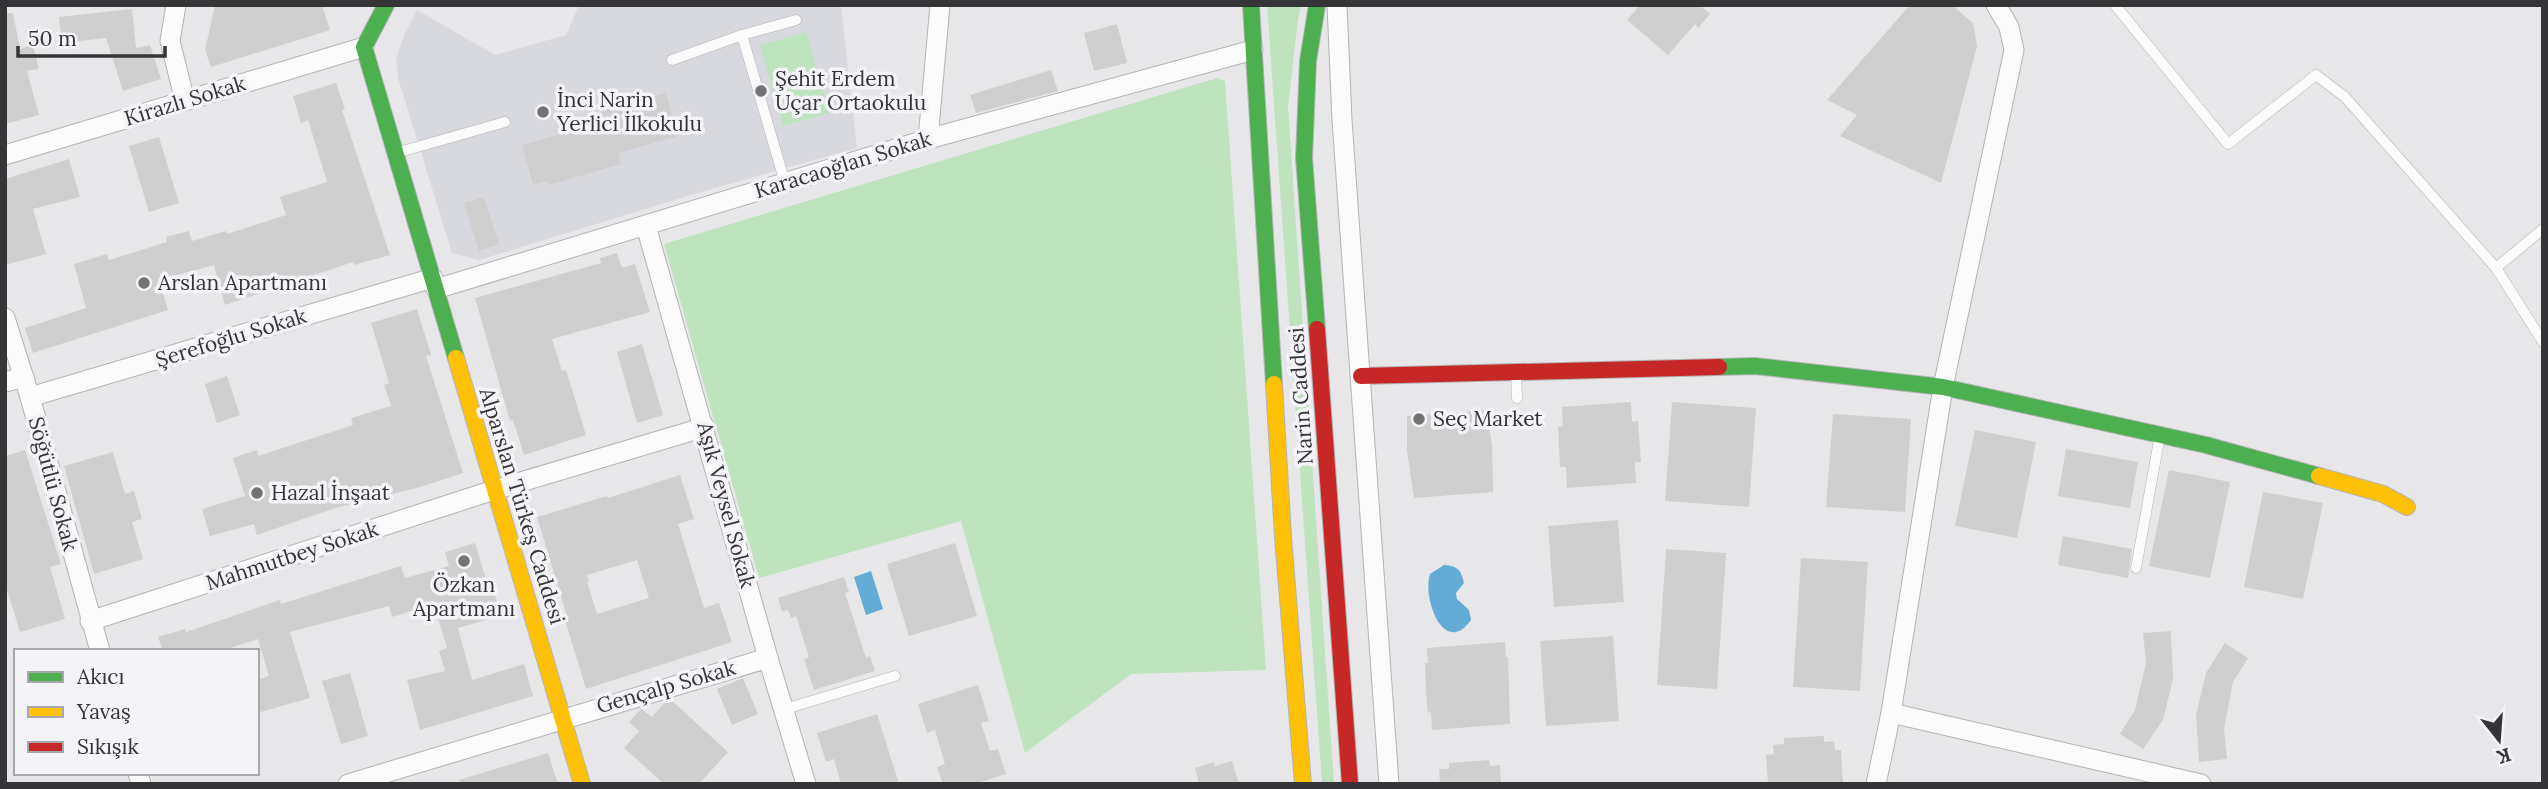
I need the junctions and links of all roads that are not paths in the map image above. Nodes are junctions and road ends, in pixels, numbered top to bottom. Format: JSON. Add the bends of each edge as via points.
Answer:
{"nodes":[{"id":1,"x":176,"y":5,"type":"edge"},
{"id":2,"x":386,"y":5,"type":"edge"},
{"id":3,"x":940,"y":5,"type":"edge"},
{"id":4,"x":1251,"y":5,"type":"edge"},
{"id":5,"x":1317,"y":5,"type":"edge"},
{"id":6,"x":1337,"y":5,"type":"edge"},
{"id":7,"x":1996,"y":5,"type":"edge"},
{"id":8,"x":2115,"y":5,"type":"edge"},
{"id":9,"x":796,"y":20,"type":"dead end"},
{"id":10,"x":742,"y":35,"type":"junction"},
{"id":11,"x":364,"y":47,"type":"junction"},
{"id":12,"x":1253,"y":50,"type":"junction"},
{"id":13,"x":673,"y":60,"type":"dead end"},
{"id":14,"x":186,"y":101,"type":"junction"},
{"id":15,"x":505,"y":122,"type":"dead end"},
{"id":16,"x":928,"y":139,"type":"junction"},
{"id":17,"x":395,"y":153,"type":"junction"},
{"id":18,"x":5,"y":155,"type":"edge"},
{"id":19,"x":785,"y":183,"type":"junction"},
{"id":20,"x":646,"y":226,"type":"junction"},
{"id":21,"x":2543,"y":229,"type":"edge"},
{"id":22,"x":2496,"y":268,"type":"junction"},
{"id":23,"x":434,"y":284,"type":"junction"},
{"id":24,"x":5,"y":318,"type":"edge"},
{"id":25,"x":2543,"y":342,"type":"edge"},
{"id":26,"x":1516,"y":372,"type":"junction"},
{"id":27,"x":1361,"y":376,"type":"junction"},
{"id":28,"x":14,"y":380,"type":"edge"},
{"id":29,"x":1942,"y":387,"type":"junction"},
{"id":30,"x":30,"y":397,"type":"junction"},
{"id":31,"x":1517,"y":397,"type":"dead end"},
{"id":32,"x":705,"y":427,"type":"junction"},
{"id":33,"x":2160,"y":435,"type":"junction"},
{"id":34,"x":494,"y":490,"type":"junction"},
{"id":35,"x":2407,"y":507,"type":"dead end"},
{"id":36,"x":2136,"y":568,"type":"dead end"},
{"id":37,"x":90,"y":621,"type":"junction"},
{"id":38,"x":99,"y":649,"type":"edge"},
{"id":39,"x":768,"y":658,"type":"junction"},
{"id":40,"x":895,"y":676,"type":"dead end"},
{"id":41,"x":785,"y":709,"type":"junction"},
{"id":42,"x":1892,"y":713,"type":"junction"},
{"id":43,"x":564,"y":717,"type":"junction"},
{"id":44,"x":348,"y":784,"type":"edge"},
{"id":45,"x":582,"y":784,"type":"edge"},
{"id":46,"x":806,"y":784,"type":"edge"},
{"id":47,"x":1303,"y":784,"type":"edge"},
{"id":48,"x":1350,"y":784,"type":"edge"},
{"id":49,"x":1389,"y":784,"type":"edge"},
{"id":50,"x":1876,"y":784,"type":"edge"},
{"id":51,"x":2201,"y":784,"type":"edge"}],
"edges":[{"from":1,"to":14,"type":"street","via":[[170,41]]},
{"from":2,"to":11,"type":"street"},
{"from":3,"to":16,"type":"street"},
{"from":4,"to":12,"type":"street","name":"Narin Caddesi"},
{"from":5,"to":48,"type":"street","name":"Narin Caddesi","via":[[1308,61],[1304,158]]},
{"from":6,"to":27,"type":"street"},
{"from":7,"to":29,"type":"street","via":[[2009,27],[2014,50]]},
{"from":8,"to":22,"type":"lane","via":[[2228,144],[2316,75],[2346,97]]},
{"from":9,"to":10,"type":"lane"},
{"from":10,"to":13,"type":"lane"},
{"from":10,"to":19,"type":"lane"},
{"from":11,"to":14,"type":"street","name":"Kirazlı Sokak"},
{"from":11,"to":17,"type":"street","name":"Alparslan Türkeş Caddesi"},
{"from":12,"to":16,"type":"street","name":"Karacaoğlan Sokak"},
{"from":12,"to":47,"type":"street","name":"Narin Caddesi"},
{"from":14,"to":18,"type":"street","name":"Kirazlı Sokak"},
{"from":15,"to":17,"type":"lane"},
{"from":16,"to":19,"type":"street","name":"Karacaoğlan Sokak"},
{"from":17,"to":23,"type":"street","name":"Alparslan Türkeş Caddesi"},
{"from":19,"to":20,"type":"street","name":"Karacaoğlan Sokak"},
{"from":20,"to":23,"type":"street","name":"Karacaoğlan Sokak"},
{"from":20,"to":32,"type":"street","name":"Aşık Veysel Sokak"},
{"from":21,"to":22,"type":"lane"},
{"from":22,"to":25,"type":"lane"},
{"from":23,"to":30,"type":"street","name":"Şerefoğlu Sokak"},
{"from":23,"to":34,"type":"street","name":"Alparslan Türkeş Caddesi"},
{"from":24,"to":28,"type":"street","name":"Söğütlü Sokak"},
{"from":26,"to":27,"type":"street"},
{"from":26,"to":29,"type":"street","via":[[1755,366]]},
{"from":26,"to":31,"type":"lane"},
{"from":27,"to":49,"type":"street"},
{"from":28,"to":30,"type":"street","name":"Söğütlü Sokak"},
{"from":29,"to":33,"type":"street"},
{"from":29,"to":42,"type":"street"},
{"from":30,"to":37,"type":"street","name":"Söğütlü Sokak"},
{"from":32,"to":34,"type":"street","name":"Mahmutbey Sokak"},
{"from":32,"to":39,"type":"street","name":"Aşık Veysel Sokak"},
{"from":33,"to":35,"type":"street","via":[[2383,494]]},
{"from":33,"to":36,"type":"lane"},
{"from":34,"to":37,"type":"street","name":"Mahmutbey Sokak"},
{"from":34,"to":43,"type":"street","name":"Alparslan Türkeş Caddesi"},
{"from":37,"to":38,"type":"street","name":"Söğütlü Sokak"},
{"from":39,"to":41,"type":"street","name":"Aşık Veysel Sokak"},
{"from":39,"to":43,"type":"street","name":"Gençalp Sokak"},
{"from":40,"to":41,"type":"lane"},
{"from":41,"to":46,"type":"street","name":"Aşık Veysel Sokak"},
{"from":42,"to":50,"type":"street"},
{"from":42,"to":51,"type":"street"},
{"from":43,"to":44,"type":"street","name":"Gençalp Sokak"},
{"from":43,"to":45,"type":"street","name":"Alparslan Türkeş Caddesi"}]}
